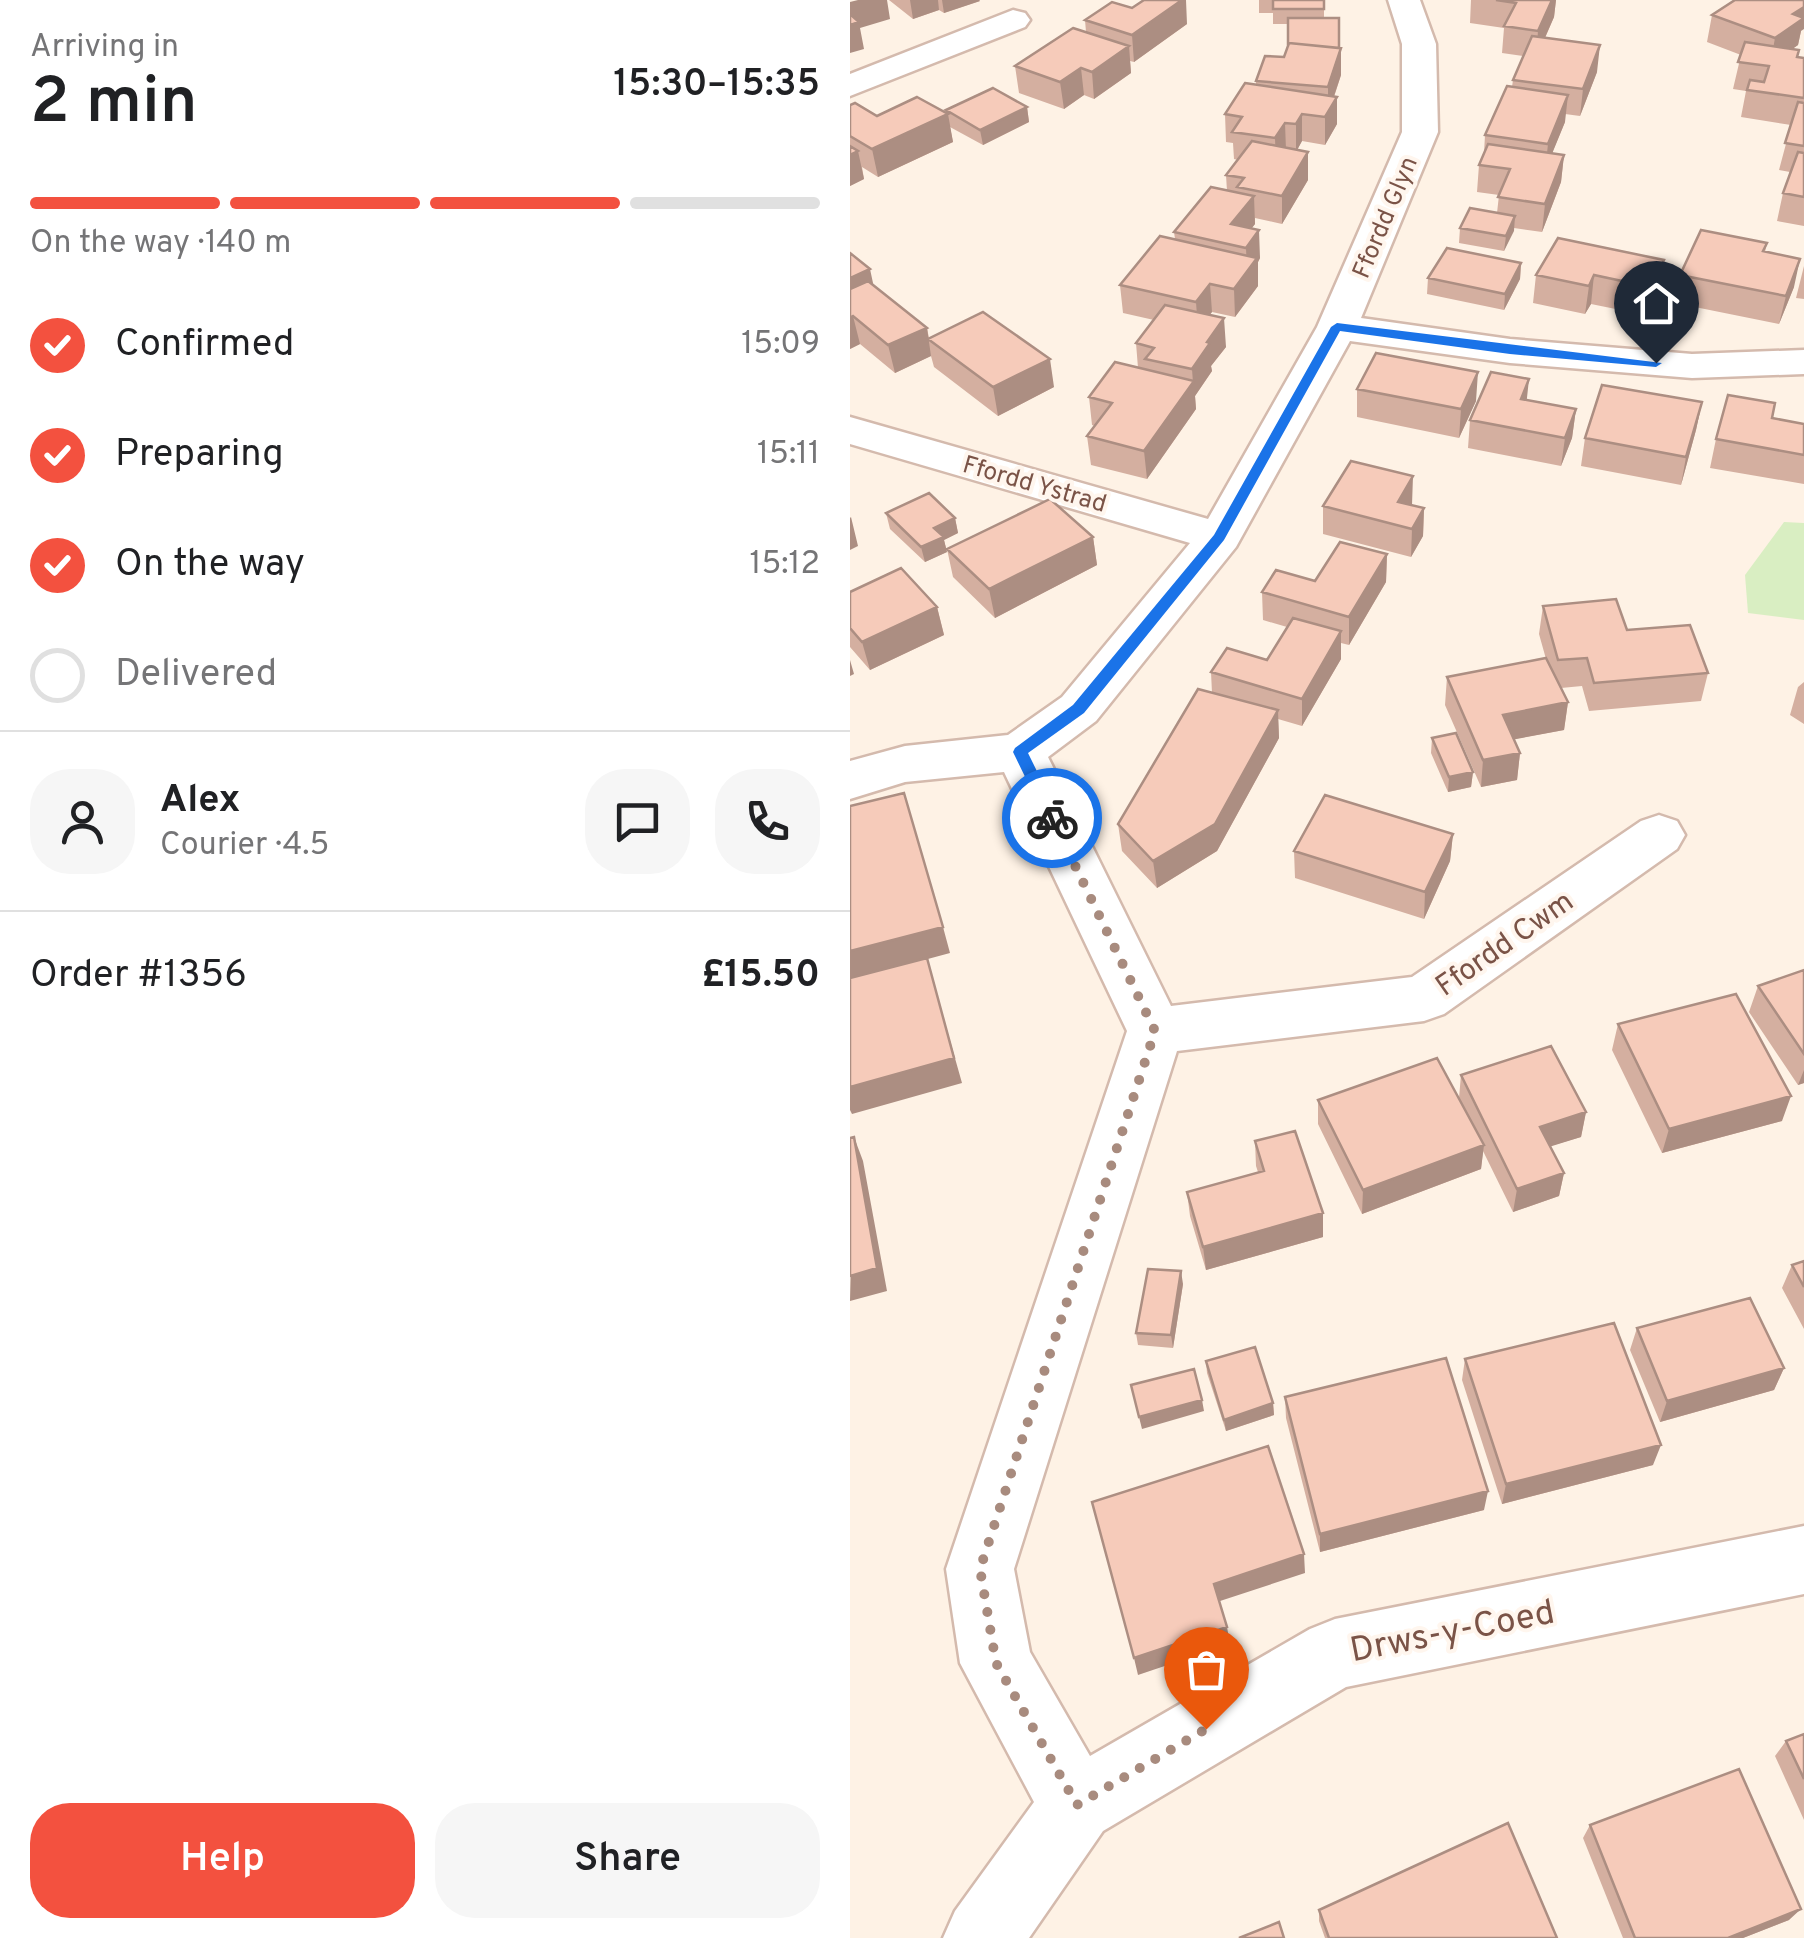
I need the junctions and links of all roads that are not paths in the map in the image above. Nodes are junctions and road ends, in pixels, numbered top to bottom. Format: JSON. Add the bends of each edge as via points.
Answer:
{"nodes":[{"id":1,"x":1404,"y":0,"type":"edge"},
{"id":2,"x":1013,"y":20,"type":"dead end"},
{"id":3,"x":957,"y":46,"type":"junction"},
{"id":4,"x":987,"y":65,"type":"dead end"},
{"id":5,"x":850,"y":86,"type":"edge"},
{"id":6,"x":1337,"y":327,"type":"junction"},
{"id":7,"x":1804,"y":362,"type":"edge"},
{"id":8,"x":850,"y":430,"type":"edge"},
{"id":9,"x":1220,"y":537,"type":"junction"},
{"id":10,"x":1020,"y":752,"type":"junction"},
{"id":11,"x":850,"y":780,"type":"edge"},
{"id":12,"x":1659,"y":835,"type":"dead end"},
{"id":13,"x":1155,"y":1031,"type":"junction"},
{"id":14,"x":1804,"y":1560,"type":"edge"},
{"id":15,"x":1077,"y":1805,"type":"junction"},
{"id":16,"x":982,"y":1938,"type":"edge"}],
"edges":[{"from":1,"to":6,"type":"street","name":"Ffordd Glyn","via":[[1419,44],[1420,132]]},
{"from":2,"to":3,"type":"street"},
{"from":3,"to":4,"type":"street"},
{"from":3,"to":5,"type":"street"},
{"from":6,"to":7,"type":"street","via":[[1692,366]]},
{"from":6,"to":9,"type":"street","name":"Ffordd Glyn"},
{"from":8,"to":9,"type":"street","name":"Ffordd Ystrad"},
{"from":9,"to":10,"type":"street","name":"Ffordd Glyn","via":[[1078,709]]},
{"from":10,"to":11,"type":"street","via":[[905,764]]},
{"from":10,"to":13,"type":"street"},
{"from":12,"to":13,"type":"street","name":"Ffordd Cwm","via":[[1424,998]]},
{"from":13,"to":15,"type":"street","via":[[980,1569],[996,1663]]},
{"from":14,"to":15,"type":"street","name":"Drws-y-Coed","via":[[1335,1654]]},
{"from":15,"to":16,"type":"street","name":"Drws-y-Coed"}]}
